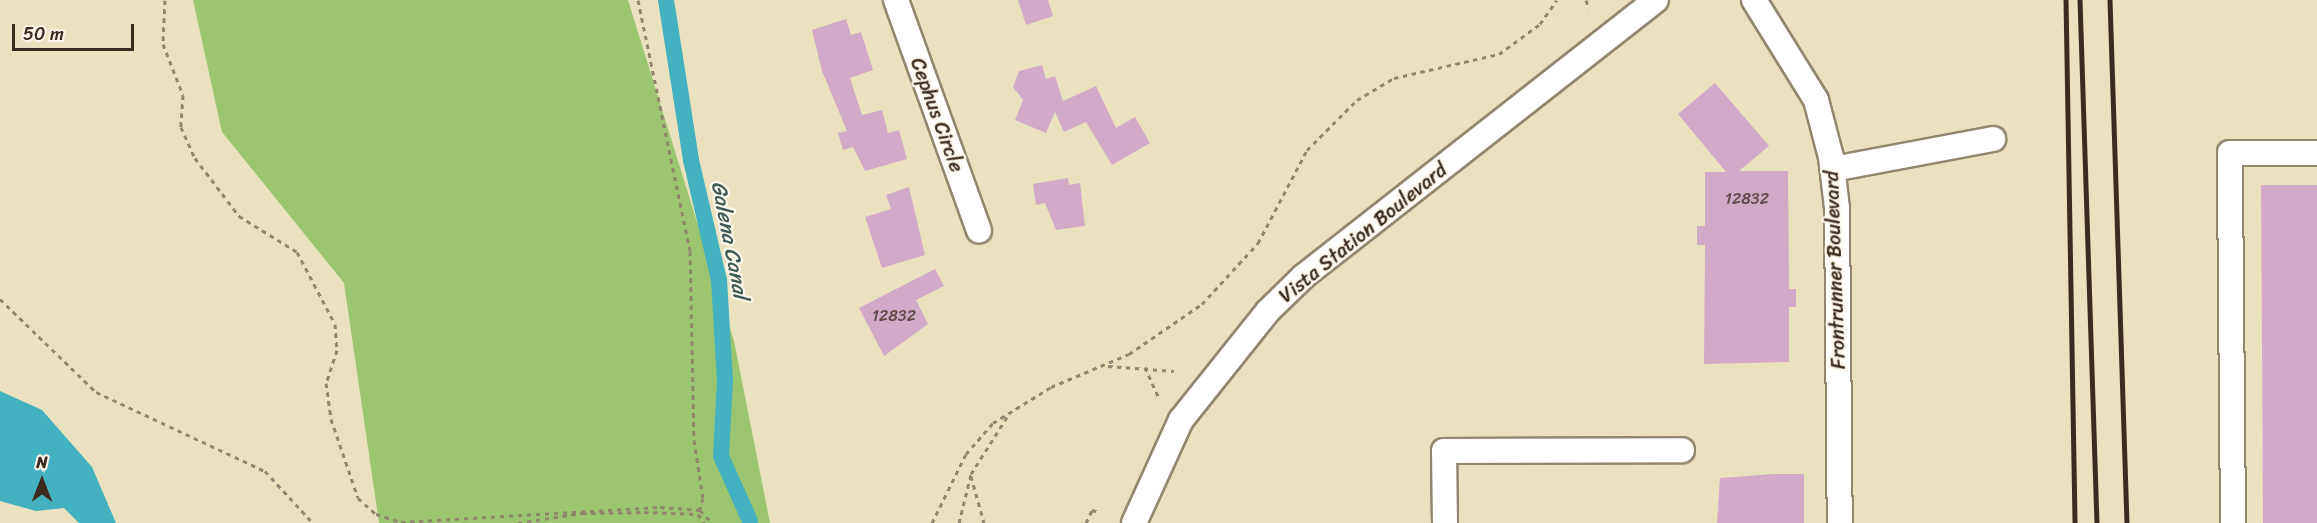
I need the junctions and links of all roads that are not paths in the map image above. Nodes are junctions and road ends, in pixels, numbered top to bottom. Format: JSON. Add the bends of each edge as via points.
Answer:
{"nodes":[{"id":1,"x":896,"y":0,"type":"edge"},
{"id":2,"x":1656,"y":0,"type":"edge"},
{"id":3,"x":1754,"y":0,"type":"edge"},
{"id":4,"x":1992,"y":139,"type":"dead end"},
{"id":5,"x":2317,"y":153,"type":"edge"},
{"id":6,"x":1833,"y":169,"type":"junction"},
{"id":7,"x":979,"y":230,"type":"dead end"},
{"id":8,"x":1682,"y":450,"type":"dead end"},
{"id":9,"x":1134,"y":523,"type":"edge"},
{"id":10,"x":1445,"y":523,"type":"edge"},
{"id":11,"x":1840,"y":523,"type":"edge"},
{"id":12,"x":2233,"y":523,"type":"edge"}],
"edges":[{"from":1,"to":7,"type":"street","name":"Cephus Circle"},
{"from":2,"to":9,"type":"street","name":"Vista Station Boulevard","via":[[1304,276],[1268,311],[1181,420]]},
{"from":3,"to":6,"type":"street","name":"Frontrunner Boulevard","via":[[1816,100]]},
{"from":4,"to":6,"type":"street"},
{"from":5,"to":12,"type":"street","via":[[2230,153]]},
{"from":6,"to":11,"type":"street","name":"Frontrunner Boulevard"},
{"from":8,"to":10,"type":"street","via":[[1444,451]]}]}
